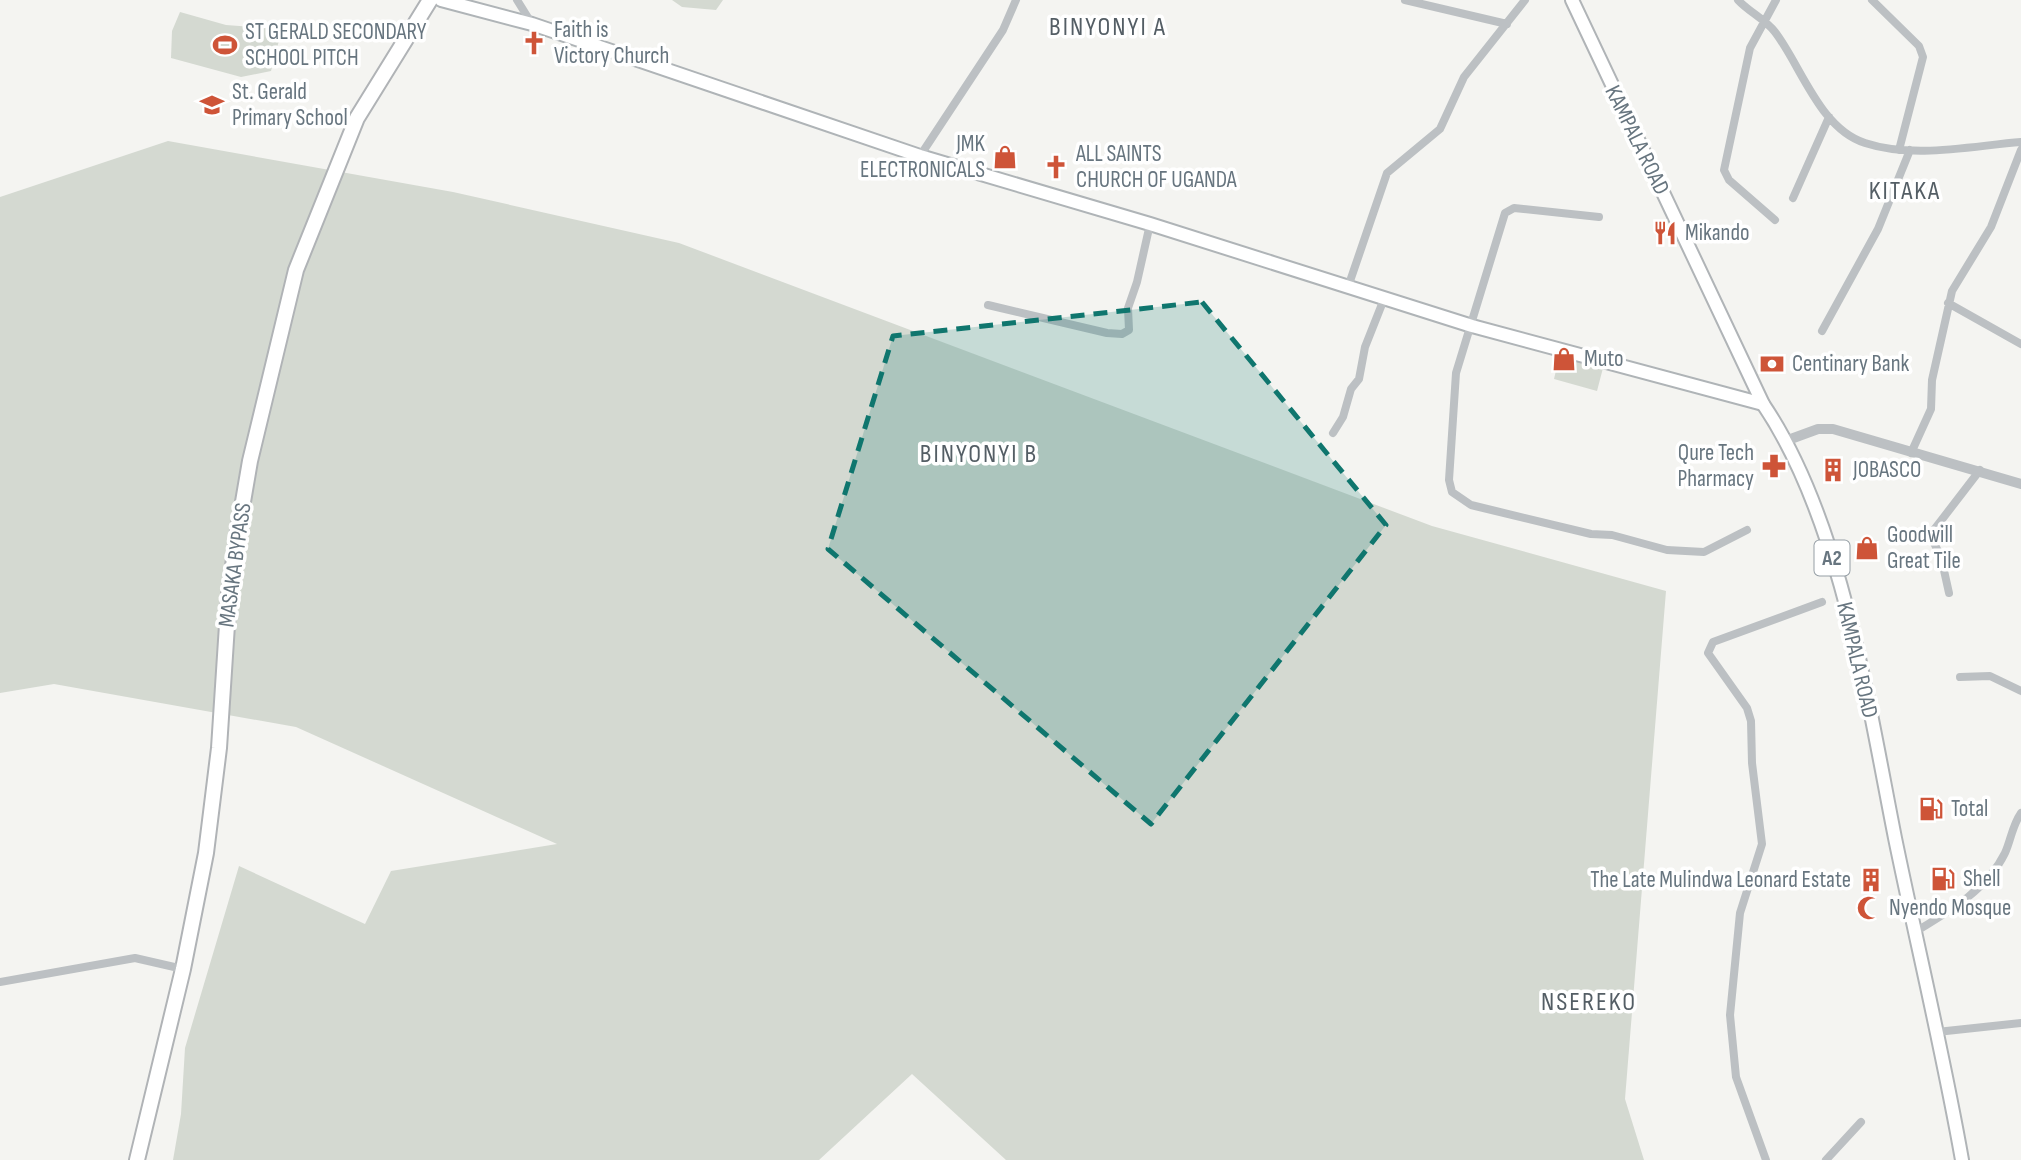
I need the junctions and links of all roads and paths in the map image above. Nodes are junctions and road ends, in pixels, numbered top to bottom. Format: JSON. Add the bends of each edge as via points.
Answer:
{"nodes":[{"id":1,"x":430,"y":0,"type":"edge"},
{"id":2,"x":441,"y":0,"type":"edge"},
{"id":3,"x":517,"y":0,"type":"edge"},
{"id":4,"x":1016,"y":0,"type":"edge"},
{"id":5,"x":1405,"y":0,"type":"edge"},
{"id":6,"x":1525,"y":0,"type":"edge"},
{"id":7,"x":1572,"y":0,"type":"edge"},
{"id":8,"x":1738,"y":0,"type":"edge"},
{"id":9,"x":1776,"y":0,"type":"edge"},
{"id":10,"x":1872,"y":0,"type":"edge"},
{"id":11,"x":1764,"y":20,"type":"junction"},
{"id":12,"x":532,"y":24,"type":"junction"},
{"id":13,"x":1507,"y":24,"type":"junction"},
{"id":14,"x":1829,"y":117,"type":"junction"},
{"id":15,"x":2021,"y":142,"type":"edge"},
{"id":16,"x":1899,"y":150,"type":"junction"},
{"id":17,"x":1910,"y":150,"type":"junction"},
{"id":18,"x":2021,"y":150,"type":"edge"},
{"id":19,"x":920,"y":156,"type":"junction"},
{"id":20,"x":1793,"y":198,"type":"dead end"},
{"id":21,"x":1599,"y":217,"type":"dead end"},
{"id":22,"x":1775,"y":220,"type":"dead end"},
{"id":23,"x":1150,"y":224,"type":"junction"},
{"id":24,"x":1348,"y":287,"type":"junction"},
{"id":25,"x":1384,"y":299,"type":"junction"},
{"id":26,"x":1948,"y":303,"type":"junction"},
{"id":27,"x":988,"y":305,"type":"dead end"},
{"id":28,"x":1472,"y":326,"type":"junction"},
{"id":29,"x":1822,"y":331,"type":"dead end"},
{"id":30,"x":2021,"y":344,"type":"edge"},
{"id":31,"x":1763,"y":404,"type":"junction"},
{"id":32,"x":1333,"y":433,"type":"dead end"},
{"id":33,"x":1788,"y":440,"type":"junction"},
{"id":34,"x":1911,"y":453,"type":"junction"},
{"id":35,"x":1980,"y":470,"type":"junction"},
{"id":36,"x":2021,"y":484,"type":"edge"},
{"id":37,"x":1747,"y":530,"type":"dead end"},
{"id":38,"x":1950,"y":593,"type":"dead end"},
{"id":39,"x":1822,"y":602,"type":"dead end"},
{"id":40,"x":1960,"y":677,"type":"dead end"},
{"id":41,"x":2021,"y":691,"type":"edge"},
{"id":42,"x":2021,"y":813,"type":"edge"},
{"id":43,"x":1914,"y":932,"type":"junction"},
{"id":44,"x":183,"y":969,"type":"junction"},
{"id":45,"x":0,"y":982,"type":"edge"},
{"id":46,"x":2021,"y":1023,"type":"edge"},
{"id":47,"x":1937,"y":1032,"type":"junction"},
{"id":48,"x":1861,"y":1122,"type":"dead end"},
{"id":49,"x":137,"y":1160,"type":"edge"},
{"id":50,"x":1766,"y":1160,"type":"edge"},
{"id":51,"x":1826,"y":1160,"type":"edge"},
{"id":52,"x":1962,"y":1160,"type":"edge"}],
"edges":[{"from":1,"to":44,"type":"highway","name":"MASAKA BYPASS","via":[[357,118],[296,270],[238,531],[215,788]]},
{"from":2,"to":12,"type":"main road"},
{"from":3,"to":12,"type":"street"},
{"from":4,"to":19,"type":"street","via":[[1003,30]]},
{"from":5,"to":13,"type":"street"},
{"from":6,"to":13,"type":"street"},
{"from":7,"to":31,"type":"main road","name":"KAMPALA ROAD","number":"A2"},
{"from":8,"to":11,"type":"street"},
{"from":9,"to":11,"type":"street"},
{"from":10,"to":16,"type":"street","via":[[1919,46],[1923,57]]},
{"from":11,"to":14,"type":"street"},
{"from":11,"to":22,"type":"street","via":[[1746,62],[1724,170],[1729,180]]},
{"from":12,"to":19,"type":"main road"},
{"from":13,"to":24,"type":"street","via":[[1464,77],[1440,129],[1387,173]]},
{"from":14,"to":16,"type":"street","via":[[1852,137]]},
{"from":14,"to":20,"type":"street"},
{"from":15,"to":17,"type":"street"},
{"from":16,"to":17,"type":"street"},
{"from":17,"to":29,"type":"street","via":[[1878,229]]},
{"from":18,"to":26,"type":"street","via":[[1991,227]]},
{"from":19,"to":23,"type":"main road"},
{"from":21,"to":28,"type":"street","via":[[1510,209]]},
{"from":23,"to":24,"type":"main road"},
{"from":23,"to":27,"type":"street","via":[[1128,308],[1129,330],[1122,334]]},
{"from":24,"to":25,"type":"main road"},
{"from":25,"to":28,"type":"main road"},
{"from":25,"to":32,"type":"street","via":[[1364,347],[1359,379],[1350,389],[1343,417]]},
{"from":26,"to":30,"type":"street"},
{"from":26,"to":34,"type":"street","via":[[1932,380],[1931,409]]},
{"from":28,"to":31,"type":"main road"},
{"from":28,"to":37,"type":"street","via":[[1454,385],[1449,480],[1460,499],[1552,525],[1676,551],[1704,552]]},
{"from":31,"to":33,"type":"main road","name":"KAMPALA ROAD","number":"A2"},
{"from":33,"to":34,"type":"street","via":[[1818,429],[1833,429]]},
{"from":33,"to":43,"type":"main road","name":"KAMPALA ROAD","number":"A2","via":[[1847,612]]},
{"from":34,"to":35,"type":"street"},
{"from":35,"to":36,"type":"street"},
{"from":35,"to":38,"type":"street","via":[[1930,535],[1941,556]]},
{"from":39,"to":50,"type":"street","via":[[1713,642],[1708,653],[1747,708],[1751,722],[1762,844],[1740,913],[1730,1015],[1736,1077]]},
{"from":40,"to":41,"type":"street","via":[[1990,676]]},
{"from":42,"to":43,"type":"street","via":[[1989,876],[1951,909]]},
{"from":43,"to":47,"type":"main road","name":"KAMPALA ROAD","number":"A2"},
{"from":44,"to":45,"type":"street","via":[[135,958]]},
{"from":44,"to":49,"type":"highway","name":"MASAKA BYPASS"},
{"from":46,"to":47,"type":"street"},
{"from":47,"to":52,"type":"main road","name":"KAMPALA ROAD","number":"A2"},
{"from":48,"to":51,"type":"street"}]}
